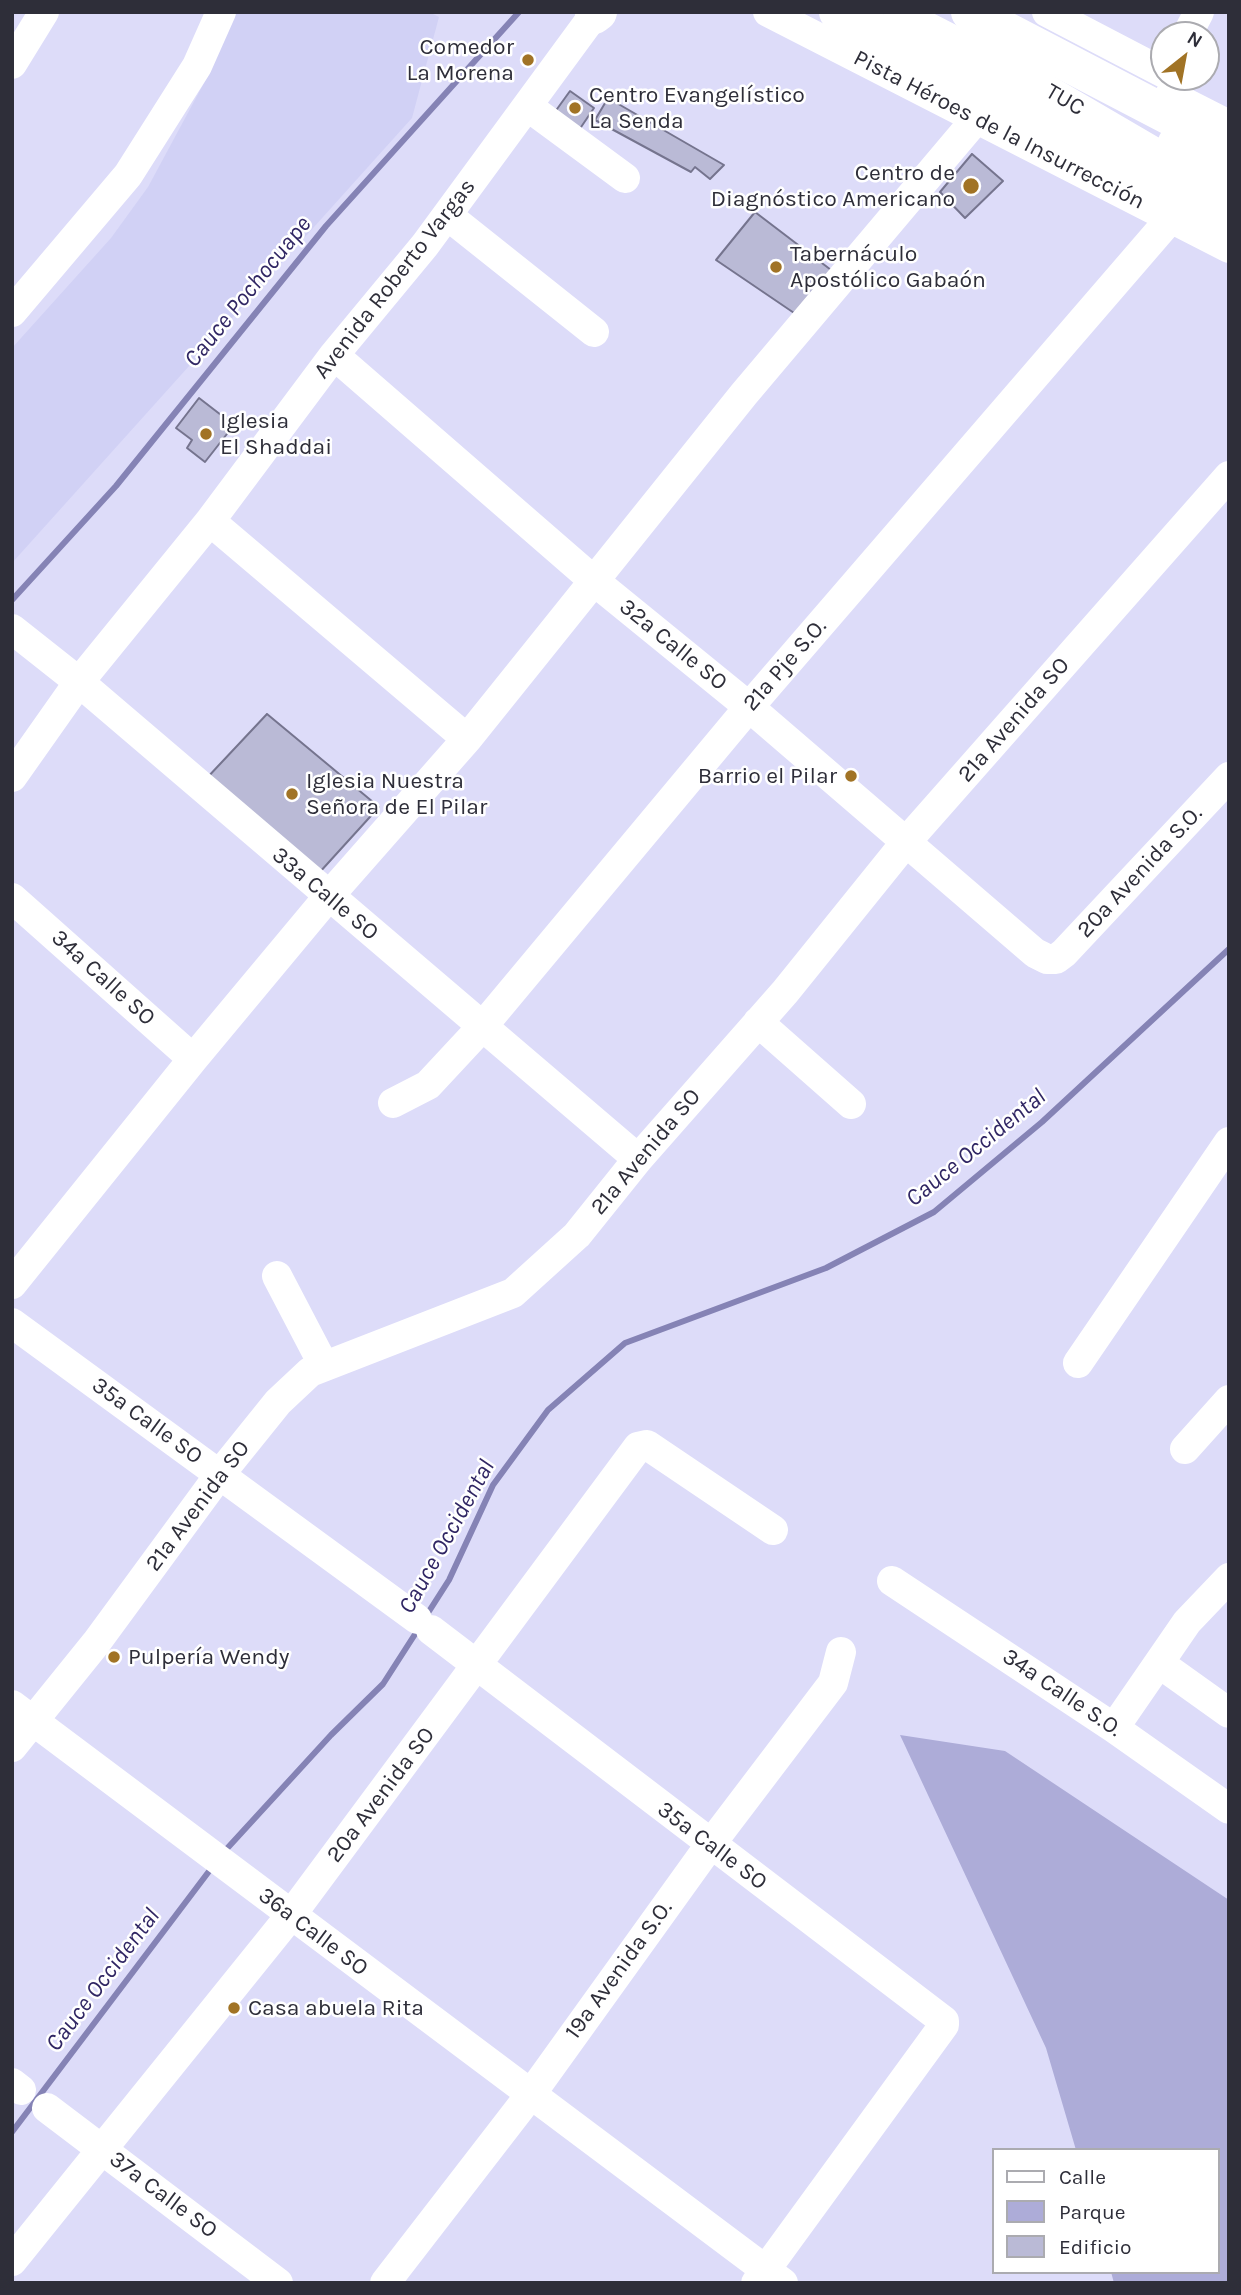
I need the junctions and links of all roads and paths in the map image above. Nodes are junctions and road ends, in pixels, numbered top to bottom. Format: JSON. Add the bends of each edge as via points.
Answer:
{"nodes":[{"id":1,"x":44,"y":12,"type":"edge"},
{"id":2,"x":221,"y":12,"type":"edge"},
{"id":3,"x":768,"y":12,"type":"edge"},
{"id":4,"x":838,"y":12,"type":"edge"},
{"id":5,"x":898,"y":12,"type":"edge"},
{"id":6,"x":924,"y":12,"type":"edge"},
{"id":7,"x":970,"y":12,"type":"edge"},
{"id":8,"x":1047,"y":12,"type":"edge"},
{"id":9,"x":596,"y":13,"type":"edge"},
{"id":10,"x":1048,"y":52,"type":"junction"},
{"id":11,"x":12,"y":64,"type":"edge"},
{"id":12,"x":1150,"y":66,"type":"edge"},
{"id":13,"x":1200,"y":91,"type":"edge"},
{"id":14,"x":1016,"y":103,"type":"junction"},
{"id":15,"x":1229,"y":106,"type":"edge"},
{"id":16,"x":534,"y":111,"type":"dead end"},
{"id":17,"x":977,"y":118,"type":"junction"},
{"id":18,"x":1229,"y":125,"type":"edge"},
{"id":19,"x":1229,"y":147,"type":"edge"},
{"id":20,"x":1229,"y":171,"type":"edge"},
{"id":21,"x":625,"y":178,"type":"dead end"},
{"id":22,"x":1229,"y":196,"type":"edge"},
{"id":23,"x":447,"y":215,"type":"junction"},
{"id":24,"x":1229,"y":217,"type":"edge"},
{"id":25,"x":1171,"y":218,"type":"junction"},
{"id":26,"x":1229,"y":234,"type":"edge"},
{"id":27,"x":1229,"y":248,"type":"edge"},
{"id":28,"x":12,"y":312,"type":"edge"},
{"id":29,"x":593,"y":332,"type":"dead end"},
{"id":30,"x":334,"y":355,"type":"junction"},
{"id":31,"x":1229,"y":476,"type":"edge"},
{"id":32,"x":210,"y":521,"type":"junction"},
{"id":33,"x":593,"y":580,"type":"junction"},
{"id":34,"x":12,"y":629,"type":"edge"},
{"id":35,"x":79,"y":682,"type":"junction"},
{"id":36,"x":749,"y":707,"type":"junction"},
{"id":37,"x":467,"y":739,"type":"junction"},
{"id":38,"x":1229,"y":776,"type":"edge"},
{"id":39,"x":12,"y":777,"type":"edge"},
{"id":40,"x":906,"y":842,"type":"junction"},
{"id":41,"x":328,"y":897,"type":"junction"},
{"id":42,"x":12,"y":898,"type":"edge"},
{"id":43,"x":1047,"y":959,"type":"joint"},
{"id":44,"x":758,"y":1022,"type":"junction"},
{"id":45,"x":482,"y":1027,"type":"junction"},
{"id":46,"x":193,"y":1059,"type":"junction"},
{"id":47,"x":394,"y":1104,"type":"dead end"},
{"id":48,"x":851,"y":1104,"type":"dead end"},
{"id":49,"x":1229,"y":1142,"type":"edge"},
{"id":50,"x":638,"y":1159,"type":"junction"},
{"id":51,"x":277,"y":1276,"type":"dead end"},
{"id":52,"x":12,"y":1284,"type":"edge"},
{"id":53,"x":12,"y":1324,"type":"edge"},
{"id":54,"x":1078,"y":1363,"type":"dead end"},
{"id":55,"x":324,"y":1366,"type":"junction"},
{"id":56,"x":1229,"y":1400,"type":"edge"},
{"id":57,"x":1185,"y":1449,"type":"dead end"},
{"id":58,"x":220,"y":1474,"type":"junction"},
{"id":59,"x":773,"y":1530,"type":"dead end"},
{"id":60,"x":1229,"y":1578,"type":"edge"},
{"id":61,"x":892,"y":1581,"type":"dead end"},
{"id":62,"x":841,"y":1652,"type":"dead end"},
{"id":63,"x":1159,"y":1663,"type":"junction"},
{"id":64,"x":478,"y":1665,"type":"junction"},
{"id":65,"x":22,"y":1713,"type":"edge"},
{"id":66,"x":1229,"y":1713,"type":"edge"},
{"id":67,"x":1114,"y":1728,"type":"junction"},
{"id":68,"x":12,"y":1747,"type":"edge"},
{"id":69,"x":1229,"y":1809,"type":"edge"},
{"id":70,"x":710,"y":1845,"type":"junction"},
{"id":71,"x":291,"y":1915,"type":"junction"},
{"id":72,"x":530,"y":2094,"type":"junction"},
{"id":73,"x":47,"y":2108,"type":"dead end"},
{"id":74,"x":103,"y":2149,"type":"junction"},
{"id":75,"x":12,"y":2261,"type":"edge"},
{"id":76,"x":768,"y":2278,"type":"edge"},
{"id":77,"x":278,"y":2283,"type":"edge"},
{"id":78,"x":385,"y":2283,"type":"edge"}],
"edges":[{"from":1,"to":11,"type":"street"},
{"from":2,"to":28,"type":"street","via":[[197,66],[128,175]]},
{"from":3,"to":17,"type":"street","name":"Pista Héroes de la Insurrección"},
{"from":4,"to":14,"type":"main road","name":"Pista Héroes de la Insurrección"},
{"from":5,"to":22,"type":"street","name":"TUC","via":[[1027,78]]},
{"from":6,"to":20,"type":"street","name":"TUC"},
{"from":7,"to":10,"type":"main road"},
{"from":8,"to":12,"type":"street"},
{"from":9,"to":23,"type":"street","name":"Avenida Roberto Vargas"},
{"from":10,"to":18,"type":"street","via":[[1150,85]]},
{"from":10,"to":19,"type":"main road"},
{"from":13,"to":15,"type":"street"},
{"from":14,"to":24,"type":"main road","name":"Pista Héroes de la Insurrección"},
{"from":14,"to":26,"type":"main road","via":[[1096,161]]},
{"from":16,"to":21,"type":"street"},
{"from":17,"to":25,"type":"street","name":"Pista Héroes de la Insurrección"},
{"from":17,"to":33,"type":"street"},
{"from":23,"to":29,"type":"street"},
{"from":23,"to":30,"type":"street","name":"Avenida Roberto Vargas"},
{"from":25,"to":27,"type":"street","name":"Pista Héroes de la Insurrección"},
{"from":25,"to":36,"type":"street","name":"21a Pje S.O."},
{"from":30,"to":32,"type":"street","name":"Avenida Roberto Vargas"},
{"from":30,"to":33,"type":"street","name":"32a Calle SO"},
{"from":31,"to":40,"type":"street","name":"21a Avenida SO"},
{"from":32,"to":35,"type":"street","name":"Avenida Roberto Vargas"},
{"from":32,"to":37,"type":"street"},
{"from":33,"to":36,"type":"street","name":"32a Calle SO"},
{"from":33,"to":37,"type":"street"},
{"from":34,"to":35,"type":"street","name":"33a Calle SO"},
{"from":35,"to":39,"type":"street","name":"Avenida Roberto Vargas"},
{"from":35,"to":41,"type":"street","name":"33a Calle SO"},
{"from":36,"to":40,"type":"street","name":"32a Calle SO"},
{"from":36,"to":45,"type":"street","name":"21a Pje S.O."},
{"from":37,"to":41,"type":"street"},
{"from":38,"to":43,"type":"street","name":"20a Avenida S.O.","via":[[1064,953]]},
{"from":40,"to":43,"type":"street","name":"32a Calle SO"},
{"from":40,"to":44,"type":"street","name":"21a Avenida SO"},
{"from":41,"to":45,"type":"street","name":"33a Calle SO"},
{"from":41,"to":46,"type":"street"},
{"from":42,"to":46,"type":"street","name":"34a Calle SO"},
{"from":44,"to":48,"type":"street"},
{"from":44,"to":50,"type":"street","name":"21a Avenida SO"},
{"from":45,"to":47,"type":"street","name":"21a Pje S.O.","via":[[429,1085]]},
{"from":45,"to":50,"type":"street","name":"33a Calle SO"},
{"from":46,"to":52,"type":"street"},
{"from":49,"to":54,"type":"street"},
{"from":50,"to":55,"type":"street","name":"21a Avenida SO","via":[[577,1235],[513,1293]]},
{"from":51,"to":55,"type":"street"},
{"from":53,"to":58,"type":"street","name":"35a Calle SO"},
{"from":55,"to":58,"type":"street","name":"21a Avenida SO","via":[[310,1372],[278,1402]]},
{"from":56,"to":57,"type":"street"},
{"from":58,"to":64,"type":"street","name":"35a Calle SO"},
{"from":58,"to":65,"type":"street","name":"21a Avenida SO","via":[[96,1643]]},
{"from":59,"to":64,"type":"street","name":"20a Avenida SO","via":[[646,1445],[638,1447]]},
{"from":60,"to":63,"type":"street","via":[[1187,1622]]},
{"from":61,"to":67,"type":"street","name":"34a Calle S.O."},
{"from":62,"to":70,"type":"street","name":"19a Avenida S.O.","via":[[833,1683]]},
{"from":63,"to":66,"type":"street"},
{"from":63,"to":67,"type":"street"},
{"from":64,"to":70,"type":"street","name":"35a Calle SO"},
{"from":64,"to":71,"type":"street","name":"20a Avenida SO"},
{"from":65,"to":68,"type":"street","name":"21a Avenida SO"},
{"from":65,"to":71,"type":"street","name":"36a Calle SO"},
{"from":67,"to":69,"type":"street","name":"34a Calle S.O."},
{"from":70,"to":72,"type":"street","name":"19a Avenida S.O."},
{"from":70,"to":76,"type":"street","name":"35a Calle SO","via":[[939,2014],[944,2025]]},
{"from":71,"to":72,"type":"street","name":"36a Calle SO"},
{"from":71,"to":74,"type":"street","name":"20a Avenida SO"},
{"from":72,"to":76,"type":"street","name":"36a Calle SO"},
{"from":72,"to":78,"type":"street","name":"19a Avenida S.O."},
{"from":73,"to":74,"type":"street","name":"37a Calle SO"},
{"from":74,"to":75,"type":"street","name":"20a Avenida SO"},
{"from":74,"to":77,"type":"street","name":"37a Calle SO"}]}
